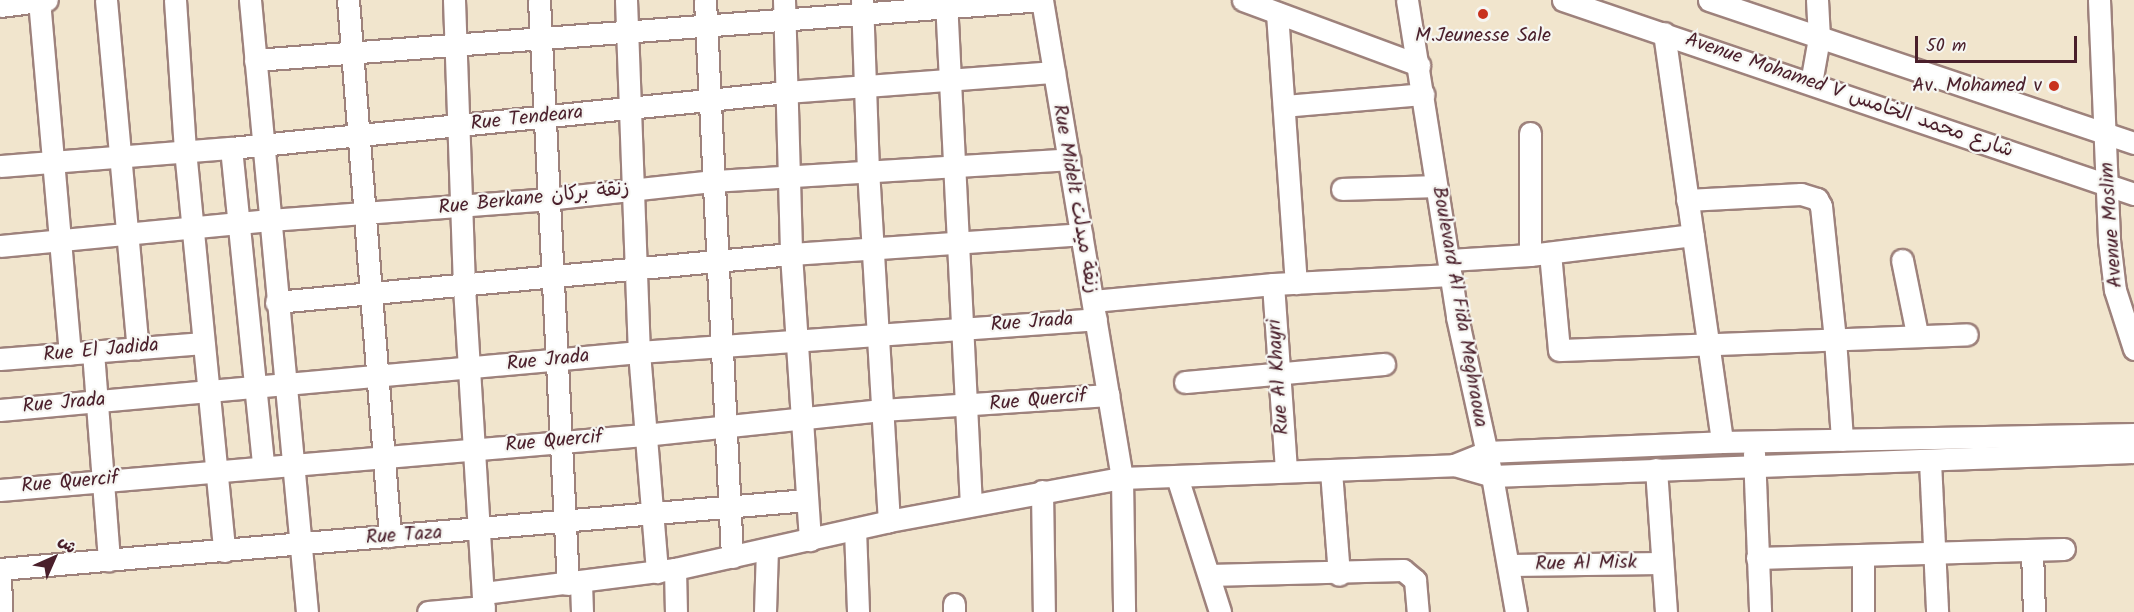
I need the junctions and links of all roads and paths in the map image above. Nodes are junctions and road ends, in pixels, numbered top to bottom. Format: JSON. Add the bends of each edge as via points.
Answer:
{"nodes":[{"id":1,"x":41,"y":0,"type":"edge"},
{"id":2,"x":106,"y":0,"type":"edge"},
{"id":3,"x":175,"y":0,"type":"edge"},
{"id":4,"x":250,"y":0,"type":"edge"},
{"id":5,"x":348,"y":0,"type":"edge"},
{"id":6,"x":454,"y":0,"type":"edge"},
{"id":7,"x":539,"y":0,"type":"edge"},
{"id":8,"x":626,"y":0,"type":"edge"},
{"id":9,"x":705,"y":0,"type":"edge"},
{"id":10,"x":1042,"y":0,"type":"edge"},
{"id":11,"x":1243,"y":0,"type":"edge"},
{"id":12,"x":1407,"y":0,"type":"edge"},
{"id":13,"x":1563,"y":0,"type":"edge"},
{"id":14,"x":1708,"y":0,"type":"edge"},
{"id":15,"x":1817,"y":0,"type":"edge"},
{"id":16,"x":2099,"y":0,"type":"edge"},
{"id":17,"x":946,"y":4,"type":"edge"},
{"id":18,"x":0,"y":6,"type":"edge"},
{"id":19,"x":863,"y":6,"type":"edge"},
{"id":20,"x":784,"y":9,"type":"edge"},
{"id":21,"x":1277,"y":13,"type":"junction"},
{"id":22,"x":706,"y":23,"type":"junction"},
{"id":23,"x":627,"y":29,"type":"junction"},
{"id":24,"x":1664,"y":33,"type":"junction"},
{"id":25,"x":541,"y":36,"type":"junction"},
{"id":26,"x":1819,"y":38,"type":"junction"},
{"id":27,"x":456,"y":46,"type":"junction"},
{"id":28,"x":352,"y":53,"type":"junction"},
{"id":29,"x":255,"y":60,"type":"junction"},
{"id":30,"x":1419,"y":65,"type":"junction"},
{"id":31,"x":1054,"y":72,"type":"junction"},
{"id":32,"x":949,"y":80,"type":"junction"},
{"id":33,"x":1811,"y":83,"type":"junction"},
{"id":34,"x":865,"y":86,"type":"junction"},
{"id":35,"x":787,"y":92,"type":"junction"},
{"id":36,"x":1424,"y":94,"type":"junction"},
{"id":37,"x":708,"y":99,"type":"junction"},
{"id":38,"x":1284,"y":106,"type":"junction"},
{"id":39,"x":630,"y":109,"type":"junction"},
{"id":40,"x":544,"y":117,"type":"junction"},
{"id":41,"x":459,"y":126,"type":"junction"},
{"id":42,"x":1530,"y":133,"type":"dead end"},
{"id":43,"x":360,"y":134,"type":"junction"},
{"id":44,"x":2107,"y":134,"type":"junction"},
{"id":45,"x":264,"y":143,"type":"junction"},
{"id":46,"x":2134,"y":143,"type":"edge"},
{"id":47,"x":231,"y":148,"type":"junction"},
{"id":48,"x":184,"y":150,"type":"junction"},
{"id":49,"x":119,"y":154,"type":"junction"},
{"id":50,"x":1069,"y":159,"type":"junction"},
{"id":51,"x":51,"y":160,"type":"junction"},
{"id":52,"x":0,"y":166,"type":"edge"},
{"id":53,"x":954,"y":166,"type":"junction"},
{"id":54,"x":867,"y":169,"type":"junction"},
{"id":55,"x":788,"y":177,"type":"junction"},
{"id":56,"x":714,"y":181,"type":"junction"},
{"id":57,"x":2105,"y":184,"type":"junction"},
{"id":58,"x":1437,"y":186,"type":"junction"},
{"id":59,"x":1342,"y":189,"type":"dead end"},
{"id":60,"x":631,"y":190,"type":"junction"},
{"id":61,"x":2134,"y":194,"type":"edge"},
{"id":62,"x":548,"y":199,"type":"junction"},
{"id":63,"x":1687,"y":200,"type":"junction"},
{"id":64,"x":461,"y":206,"type":"junction"},
{"id":65,"x":366,"y":215,"type":"junction"},
{"id":66,"x":270,"y":220,"type":"junction"},
{"id":67,"x":237,"y":223,"type":"junction"},
{"id":68,"x":193,"y":228,"type":"junction"},
{"id":69,"x":1081,"y":234,"type":"junction"},
{"id":70,"x":126,"y":235,"type":"junction"},
{"id":71,"x":1693,"y":235,"type":"junction"},
{"id":72,"x":59,"y":241,"type":"junction"},
{"id":73,"x":956,"y":242,"type":"junction"},
{"id":74,"x":0,"y":246,"type":"edge"},
{"id":75,"x":873,"y":248,"type":"junction"},
{"id":76,"x":791,"y":254,"type":"junction"},
{"id":77,"x":1540,"y":254,"type":"junction"},
{"id":78,"x":1902,"y":260,"type":"dead end"},
{"id":79,"x":715,"y":264,"type":"junction"},
{"id":80,"x":1451,"y":268,"type":"junction"},
{"id":81,"x":637,"y":269,"type":"junction"},
{"id":82,"x":551,"y":278,"type":"junction"},
{"id":83,"x":1296,"y":283,"type":"junction"},
{"id":84,"x":1273,"y":284,"type":"junction"},
{"id":85,"x":464,"y":287,"type":"junction"},
{"id":86,"x":372,"y":296,"type":"junction"},
{"id":87,"x":276,"y":302,"type":"junction"},
{"id":88,"x":1094,"y":310,"type":"junction"},
{"id":89,"x":960,"y":328,"type":"junction"},
{"id":90,"x":876,"y":333,"type":"junction"},
{"id":91,"x":1917,"y":334,"type":"junction"},
{"id":92,"x":1967,"y":334,"type":"dead end"},
{"id":93,"x":1835,"y":339,"type":"junction"},
{"id":94,"x":795,"y":341,"type":"junction"},
{"id":95,"x":1710,"y":342,"type":"junction"},
{"id":96,"x":203,"y":343,"type":"junction"},
{"id":97,"x":720,"y":347,"type":"junction"},
{"id":98,"x":138,"y":349,"type":"junction"},
{"id":99,"x":2134,"y":349,"type":"edge"},
{"id":100,"x":93,"y":352,"type":"junction"},
{"id":101,"x":639,"y":352,"type":"junction"},
{"id":102,"x":70,"y":354,"type":"junction"},
{"id":103,"x":0,"y":356,"type":"edge"},
{"id":104,"x":555,"y":360,"type":"junction"},
{"id":105,"x":1384,"y":364,"type":"dead end"},
{"id":106,"x":470,"y":369,"type":"junction"},
{"id":107,"x":1277,"y":374,"type":"junction"},
{"id":108,"x":379,"y":376,"type":"junction"},
{"id":109,"x":1185,"y":382,"type":"dead end"},
{"id":110,"x":284,"y":386,"type":"junction"},
{"id":111,"x":253,"y":388,"type":"junction"},
{"id":112,"x":208,"y":392,"type":"junction"},
{"id":113,"x":1109,"y":395,"type":"junction"},
{"id":114,"x":98,"y":401,"type":"junction"},
{"id":115,"x":966,"y":407,"type":"junction"},
{"id":116,"x":0,"y":410,"type":"edge"},
{"id":117,"x":882,"y":410,"type":"junction"},
{"id":118,"x":799,"y":418,"type":"junction"},
{"id":119,"x":724,"y":427,"type":"junction"},
{"id":120,"x":644,"y":435,"type":"junction"},
{"id":121,"x":2134,"y":435,"type":"edge"},
{"id":122,"x":1842,"y":440,"type":"junction"},
{"id":123,"x":560,"y":442,"type":"junction"},
{"id":124,"x":1722,"y":442,"type":"junction"},
{"id":125,"x":1754,"y":443,"type":"junction"},
{"id":126,"x":474,"y":449,"type":"junction"},
{"id":127,"x":1486,"y":452,"type":"junction"},
{"id":128,"x":2134,"y":452,"type":"edge"},
{"id":129,"x":385,"y":455,"type":"junction"},
{"id":130,"x":1930,"y":461,"type":"junction"},
{"id":131,"x":293,"y":462,"type":"junction"},
{"id":132,"x":263,"y":465,"type":"junction"},
{"id":133,"x":1454,"y":465,"type":"junction"},
{"id":134,"x":1755,"y":466,"type":"junction"},
{"id":135,"x":1656,"y":469,"type":"junction"},
{"id":136,"x":216,"y":470,"type":"junction"},
{"id":137,"x":1286,"y":470,"type":"junction"},
{"id":138,"x":1331,"y":471,"type":"junction"},
{"id":139,"x":1492,"y":476,"type":"junction"},
{"id":140,"x":1177,"y":477,"type":"junction"},
{"id":141,"x":1122,"y":478,"type":"junction"},
{"id":142,"x":105,"y":480,"type":"junction"},
{"id":143,"x":0,"y":490,"type":"edge"},
{"id":144,"x":1042,"y":491,"type":"junction"},
{"id":145,"x":807,"y":500,"type":"junction"},
{"id":146,"x":970,"y":505,"type":"junction"},
{"id":147,"x":729,"y":507,"type":"junction"},
{"id":148,"x":651,"y":515,"type":"junction"},
{"id":149,"x":889,"y":521,"type":"junction"},
{"id":150,"x":566,"y":522,"type":"junction"},
{"id":151,"x":855,"y":529,"type":"junction"},
{"id":152,"x":479,"y":530,"type":"junction"},
{"id":153,"x":390,"y":536,"type":"junction"},
{"id":154,"x":810,"y":540,"type":"junction"},
{"id":155,"x":301,"y":544,"type":"junction"},
{"id":156,"x":767,"y":549,"type":"junction"},
{"id":157,"x":2064,"y":549,"type":"dead end"},
{"id":158,"x":224,"y":550,"type":"junction"},
{"id":159,"x":2032,"y":550,"type":"junction"},
{"id":160,"x":1934,"y":553,"type":"junction"},
{"id":161,"x":1863,"y":555,"type":"junction"},
{"id":162,"x":732,"y":557,"type":"junction"},
{"id":163,"x":1757,"y":558,"type":"junction"},
{"id":164,"x":109,"y":560,"type":"junction"},
{"id":165,"x":1661,"y":562,"type":"junction"},
{"id":166,"x":1510,"y":565,"type":"junction"},
{"id":167,"x":0,"y":569,"type":"edge"},
{"id":168,"x":666,"y":570,"type":"junction"},
{"id":169,"x":1339,"y":574,"type":"junction"},
{"id":170,"x":1209,"y":575,"type":"junction"},
{"id":171,"x":575,"y":583,"type":"junction"},
{"id":172,"x":484,"y":604,"type":"edge"},
{"id":173,"x":1,"y":612,"type":"edge"},
{"id":174,"x":307,"y":612,"type":"edge"},
{"id":175,"x":428,"y":612,"type":"edge"},
{"id":176,"x":582,"y":612,"type":"edge"},
{"id":177,"x":676,"y":612,"type":"edge"},
{"id":178,"x":765,"y":612,"type":"edge"},
{"id":179,"x":858,"y":612,"type":"edge"},
{"id":180,"x":1044,"y":612,"type":"edge"},
{"id":181,"x":1124,"y":612,"type":"edge"},
{"id":182,"x":1220,"y":612,"type":"edge"},
{"id":183,"x":1418,"y":612,"type":"edge"},
{"id":184,"x":1516,"y":612,"type":"edge"},
{"id":185,"x":1666,"y":612,"type":"edge"},
{"id":186,"x":1760,"y":612,"type":"edge"},
{"id":187,"x":1863,"y":612,"type":"edge"},
{"id":188,"x":1937,"y":612,"type":"edge"},
{"id":189,"x":2034,"y":612,"type":"edge"}],
"edges":[{"from":1,"to":18,"type":"street"},
{"from":1,"to":51,"type":"street"},
{"from":2,"to":49,"type":"street"},
{"from":3,"to":48,"type":"street"},
{"from":4,"to":29,"type":"street"},
{"from":5,"to":28,"type":"street"},
{"from":6,"to":27,"type":"street"},
{"from":7,"to":25,"type":"street"},
{"from":8,"to":23,"type":"street"},
{"from":9,"to":22,"type":"street"},
{"from":10,"to":17,"type":"street"},
{"from":10,"to":31,"type":"street","name":"Rue Midelt زنقة ميدلت"},
{"from":11,"to":21,"type":"street"},
{"from":12,"to":30,"type":"street","name":"Boulevard Al Fida Meghraoua"},
{"from":13,"to":24,"type":"street","name":"Avenue Mohamed V شارع محمد الخامس"},
{"from":14,"to":26,"type":"street"},
{"from":15,"to":26,"type":"street"},
{"from":16,"to":44,"type":"street","name":"Avenue Moslim"},
{"from":17,"to":19,"type":"street"},
{"from":17,"to":32,"type":"street"},
{"from":19,"to":20,"type":"street"},
{"from":19,"to":34,"type":"street"},
{"from":20,"to":22,"type":"street"},
{"from":20,"to":35,"type":"street"},
{"from":21,"to":30,"type":"street"},
{"from":21,"to":38,"type":"street"},
{"from":22,"to":23,"type":"street"},
{"from":22,"to":37,"type":"street"},
{"from":23,"to":25,"type":"street"},
{"from":23,"to":39,"type":"street"},
{"from":24,"to":33,"type":"street","name":"Avenue Mohamed V شارع محمد الخامس"},
{"from":24,"to":63,"type":"street"},
{"from":25,"to":27,"type":"street"},
{"from":25,"to":40,"type":"street"},
{"from":26,"to":33,"type":"street"},
{"from":26,"to":44,"type":"street"},
{"from":27,"to":28,"type":"street"},
{"from":27,"to":41,"type":"street"},
{"from":28,"to":29,"type":"street"},
{"from":28,"to":43,"type":"street"},
{"from":29,"to":45,"type":"street"},
{"from":30,"to":36,"type":"street","name":"Boulevard Al Fida Meghraoua"},
{"from":31,"to":32,"type":"street","name":"Rue Tendeara"},
{"from":31,"to":50,"type":"street","name":"Rue Midelt زنقة ميدلت"},
{"from":32,"to":34,"type":"street","name":"Rue Tendeara"},
{"from":32,"to":53,"type":"street"},
{"from":33,"to":57,"type":"street","name":"Avenue Mohamed V شارع محمد الخامس"},
{"from":34,"to":35,"type":"street","name":"Rue Tendeara"},
{"from":34,"to":54,"type":"street"},
{"from":35,"to":37,"type":"street","name":"Rue Tendeara"},
{"from":35,"to":55,"type":"street"},
{"from":36,"to":38,"type":"street"},
{"from":36,"to":58,"type":"street","name":"Boulevard Al Fida Meghraoua"},
{"from":37,"to":39,"type":"street","name":"Rue Tendeara"},
{"from":37,"to":56,"type":"street"},
{"from":38,"to":83,"type":"street"},
{"from":39,"to":40,"type":"street","name":"Rue Tendeara"},
{"from":39,"to":60,"type":"street"},
{"from":40,"to":41,"type":"street","name":"Rue Tendeara"},
{"from":40,"to":62,"type":"street"},
{"from":41,"to":43,"type":"street","name":"Rue Tendeara"},
{"from":41,"to":64,"type":"street"},
{"from":42,"to":77,"type":"street"},
{"from":43,"to":45,"type":"street","name":"Rue Tendeara"},
{"from":43,"to":65,"type":"street"},
{"from":44,"to":46,"type":"street"},
{"from":44,"to":57,"type":"street","name":"Avenue Moslim"},
{"from":45,"to":47,"type":"street","name":"Rue Tendeara"},
{"from":45,"to":66,"type":"street"},
{"from":47,"to":48,"type":"street","name":"Rue Tendeara"},
{"from":47,"to":67,"type":"street"},
{"from":48,"to":49,"type":"street","name":"Rue Tendeara"},
{"from":48,"to":68,"type":"street"},
{"from":49,"to":51,"type":"street","name":"Rue Tendeara"},
{"from":49,"to":70,"type":"street"},
{"from":50,"to":53,"type":"street","name":"Rue Berkane زنقة بركان"},
{"from":50,"to":69,"type":"street","name":"Rue Midelt زنقة ميدلت"},
{"from":51,"to":52,"type":"street","name":"Rue Tendeara"},
{"from":51,"to":72,"type":"street"},
{"from":53,"to":54,"type":"street","name":"Rue Berkane زنقة بركان"},
{"from":53,"to":73,"type":"street"},
{"from":54,"to":55,"type":"street","name":"Rue Berkane زنقة بركان"},
{"from":54,"to":75,"type":"street"},
{"from":55,"to":56,"type":"street","name":"Rue Berkane زنقة بركان"},
{"from":55,"to":76,"type":"street"},
{"from":56,"to":60,"type":"street","name":"Rue Berkane زنقة بركان"},
{"from":56,"to":79,"type":"street"},
{"from":57,"to":61,"type":"street","name":"Avenue Mohamed V شارع محمد الخامس"},
{"from":57,"to":99,"type":"street","name":"Avenue Moslim","via":[[2115,290]]},
{"from":58,"to":59,"type":"street"},
{"from":58,"to":80,"type":"street","name":"Boulevard Al Fida Meghraoua"},
{"from":60,"to":62,"type":"street","name":"Rue Berkane زنقة بركان"},
{"from":60,"to":81,"type":"street"},
{"from":62,"to":64,"type":"street","name":"Rue Berkane زنقة بركان"},
{"from":62,"to":82,"type":"street"},
{"from":63,"to":71,"type":"street"},
{"from":63,"to":93,"type":"street","via":[[1801,194],[1817,199]]},
{"from":64,"to":65,"type":"street","name":"Rue Berkane زنقة بركان"},
{"from":64,"to":85,"type":"street"},
{"from":65,"to":66,"type":"street","name":"Rue Berkane زنقة بركان"},
{"from":65,"to":86,"type":"street"},
{"from":66,"to":67,"type":"street","name":"Rue Berkane زنقة بركان"},
{"from":66,"to":87,"type":"street"},
{"from":67,"to":68,"type":"street","name":"Rue Berkane زنقة بركان"},
{"from":67,"to":111,"type":"street"},
{"from":68,"to":70,"type":"street","name":"Rue Berkane زنقة بركان"},
{"from":68,"to":96,"type":"street"},
{"from":69,"to":73,"type":"street"},
{"from":69,"to":88,"type":"street","name":"Rue Midelt زنقة ميدلت"},
{"from":70,"to":72,"type":"street","name":"Rue Berkane زنقة بركان"},
{"from":70,"to":98,"type":"street"},
{"from":71,"to":77,"type":"street","name":"Rue Jrada"},
{"from":71,"to":95,"type":"street"},
{"from":72,"to":74,"type":"street","name":"Rue Berkane زنقة بركان"},
{"from":72,"to":102,"type":"street"},
{"from":73,"to":75,"type":"street"},
{"from":73,"to":89,"type":"street"},
{"from":75,"to":76,"type":"street"},
{"from":75,"to":90,"type":"street"},
{"from":76,"to":79,"type":"street"},
{"from":76,"to":94,"type":"street"},
{"from":77,"to":80,"type":"street","name":"Rue Jrada"},
{"from":77,"to":95,"type":"street","via":[[1559,350]]},
{"from":78,"to":91,"type":"street"},
{"from":79,"to":81,"type":"street"},
{"from":79,"to":97,"type":"street"},
{"from":80,"to":83,"type":"street","name":"Rue Jrada"},
{"from":80,"to":127,"type":"street","name":"Boulevard Al Fida Meghraoua"},
{"from":81,"to":82,"type":"street"},
{"from":81,"to":101,"type":"street"},
{"from":82,"to":85,"type":"street"},
{"from":82,"to":104,"type":"street"},
{"from":83,"to":84,"type":"street","name":"Rue Jrada"},
{"from":84,"to":88,"type":"street","name":"Rue Jrada"},
{"from":84,"to":107,"type":"street","name":"Rue Al Khayri"},
{"from":85,"to":86,"type":"street"},
{"from":85,"to":106,"type":"street"},
{"from":86,"to":87,"type":"street"},
{"from":86,"to":108,"type":"street"},
{"from":87,"to":110,"type":"street"},
{"from":88,"to":89,"type":"street","name":"Rue Jrada"},
{"from":88,"to":113,"type":"street","name":"Rue Midelt زنقة ميدلت"},
{"from":89,"to":90,"type":"street","name":"Rue Jrada"},
{"from":89,"to":115,"type":"street"},
{"from":90,"to":94,"type":"street","name":"Rue Jrada"},
{"from":90,"to":117,"type":"street"},
{"from":91,"to":92,"type":"street"},
{"from":91,"to":93,"type":"street"},
{"from":93,"to":95,"type":"street"},
{"from":93,"to":122,"type":"street"},
{"from":94,"to":97,"type":"street","name":"Rue Jrada"},
{"from":94,"to":118,"type":"street"},
{"from":95,"to":124,"type":"street"},
{"from":96,"to":98,"type":"street","name":"Rue El Jadida"},
{"from":96,"to":112,"type":"street"},
{"from":97,"to":101,"type":"street","name":"Rue Jrada"},
{"from":97,"to":119,"type":"street"},
{"from":98,"to":100,"type":"street","name":"Rue El Jadida"},
{"from":100,"to":102,"type":"street","name":"Rue El Jadida"},
{"from":100,"to":114,"type":"street"},
{"from":101,"to":104,"type":"street","name":"Rue Jrada"},
{"from":101,"to":120,"type":"street"},
{"from":102,"to":103,"type":"street","name":"Rue El Jadida"},
{"from":104,"to":106,"type":"street","name":"Rue Jrada"},
{"from":104,"to":123,"type":"street"},
{"from":105,"to":107,"type":"street"},
{"from":106,"to":108,"type":"street","name":"Rue Jrada"},
{"from":106,"to":126,"type":"street"},
{"from":107,"to":109,"type":"street"},
{"from":107,"to":137,"type":"street","name":"Rue Al Khayri"},
{"from":108,"to":110,"type":"street","name":"Rue Jrada"},
{"from":108,"to":129,"type":"street"},
{"from":110,"to":111,"type":"street","name":"Rue Jrada"},
{"from":110,"to":131,"type":"street"},
{"from":111,"to":112,"type":"street","name":"Rue Jrada"},
{"from":111,"to":132,"type":"street"},
{"from":112,"to":114,"type":"street","name":"Rue Jrada"},
{"from":112,"to":136,"type":"street"},
{"from":113,"to":115,"type":"street","name":"Rue Quercif"},
{"from":113,"to":141,"type":"street","name":"Rue Midelt زنقة ميدلت"},
{"from":114,"to":116,"type":"street","name":"Rue Jrada"},
{"from":114,"to":142,"type":"street"},
{"from":115,"to":117,"type":"street","name":"Rue Quercif"},
{"from":115,"to":146,"type":"street"},
{"from":117,"to":118,"type":"street","name":"Rue Quercif"},
{"from":117,"to":149,"type":"street"},
{"from":118,"to":119,"type":"street","name":"Rue Quercif"},
{"from":118,"to":145,"type":"street"},
{"from":119,"to":120,"type":"street","name":"Rue Quercif"},
{"from":119,"to":147,"type":"street"},
{"from":120,"to":123,"type":"street","name":"Rue Quercif"},
{"from":120,"to":148,"type":"street"},
{"from":121,"to":122,"type":"street"},
{"from":122,"to":125,"type":"street"},
{"from":123,"to":126,"type":"street","name":"Rue Quercif"},
{"from":123,"to":150,"type":"street"},
{"from":124,"to":125,"type":"street"},
{"from":124,"to":127,"type":"street"},
{"from":125,"to":134,"type":"street"},
{"from":126,"to":129,"type":"street","name":"Rue Quercif"},
{"from":126,"to":152,"type":"street"},
{"from":127,"to":133,"type":"street"},
{"from":127,"to":139,"type":"street","name":"Boulevard Al Fida Meghraoua"},
{"from":128,"to":130,"type":"street"},
{"from":129,"to":131,"type":"street","name":"Rue Quercif"},
{"from":129,"to":153,"type":"street"},
{"from":130,"to":134,"type":"street"},
{"from":130,"to":160,"type":"street"},
{"from":131,"to":132,"type":"street","name":"Rue Quercif"},
{"from":131,"to":155,"type":"street"},
{"from":132,"to":136,"type":"street","name":"Rue Quercif"},
{"from":133,"to":138,"type":"street"},
{"from":133,"to":139,"type":"street"},
{"from":134,"to":135,"type":"street"},
{"from":134,"to":163,"type":"street"},
{"from":135,"to":139,"type":"street"},
{"from":135,"to":165,"type":"street"},
{"from":136,"to":142,"type":"street","name":"Rue Quercif"},
{"from":136,"to":158,"type":"street"},
{"from":137,"to":138,"type":"street"},
{"from":137,"to":140,"type":"street"},
{"from":138,"to":169,"type":"street"},
{"from":139,"to":166,"type":"street","name":"Boulevard Al Fida Meghraoua"},
{"from":140,"to":141,"type":"street"},
{"from":140,"to":170,"type":"street"},
{"from":141,"to":144,"type":"street"},
{"from":141,"to":181,"type":"street","name":"Rue Midelt زنقة ميدلت"},
{"from":142,"to":143,"type":"street","name":"Rue Quercif"},
{"from":142,"to":164,"type":"street"},
{"from":144,"to":146,"type":"street"},
{"from":144,"to":180,"type":"street"},
{"from":145,"to":147,"type":"street","name":"Rue Taza"},
{"from":145,"to":154,"type":"street"},
{"from":146,"to":149,"type":"street"},
{"from":147,"to":148,"type":"street","name":"Rue Taza"},
{"from":147,"to":162,"type":"street"},
{"from":148,"to":150,"type":"street","name":"Rue Taza"},
{"from":148,"to":168,"type":"street"},
{"from":149,"to":151,"type":"street"},
{"from":150,"to":152,"type":"street","name":"Rue Taza"},
{"from":150,"to":171,"type":"street"},
{"from":151,"to":154,"type":"street"},
{"from":151,"to":179,"type":"street"},
{"from":152,"to":153,"type":"street","name":"Rue Taza"},
{"from":152,"to":172,"type":"street"},
{"from":153,"to":155,"type":"street","name":"Rue Taza"},
{"from":154,"to":156,"type":"street"},
{"from":155,"to":158,"type":"street","name":"Rue Taza"},
{"from":155,"to":174,"type":"street"},
{"from":156,"to":162,"type":"street"},
{"from":156,"to":178,"type":"street"},
{"from":157,"to":159,"type":"street"},
{"from":158,"to":164,"type":"street","name":"Rue Taza"},
{"from":159,"to":160,"type":"street"},
{"from":159,"to":189,"type":"street"},
{"from":160,"to":161,"type":"street"},
{"from":160,"to":188,"type":"street"},
{"from":161,"to":163,"type":"street"},
{"from":161,"to":187,"type":"street"},
{"from":162,"to":168,"type":"street"},
{"from":163,"to":186,"type":"street"},
{"from":164,"to":167,"type":"street","name":"Rue Taza"},
{"from":165,"to":166,"type":"street","name":"Rue Al Misk"},
{"from":165,"to":185,"type":"street"},
{"from":166,"to":184,"type":"street","name":"Boulevard Al Fida Meghraoua"},
{"from":167,"to":173,"type":"street"},
{"from":168,"to":171,"type":"street"},
{"from":168,"to":177,"type":"street"},
{"from":169,"to":170,"type":"street"},
{"from":169,"to":183,"type":"street","via":[[1403,570],[1415,580]]},
{"from":170,"to":182,"type":"street"},
{"from":171,"to":172,"type":"street"},
{"from":171,"to":176,"type":"street"},
{"from":172,"to":175,"type":"street"}]}
